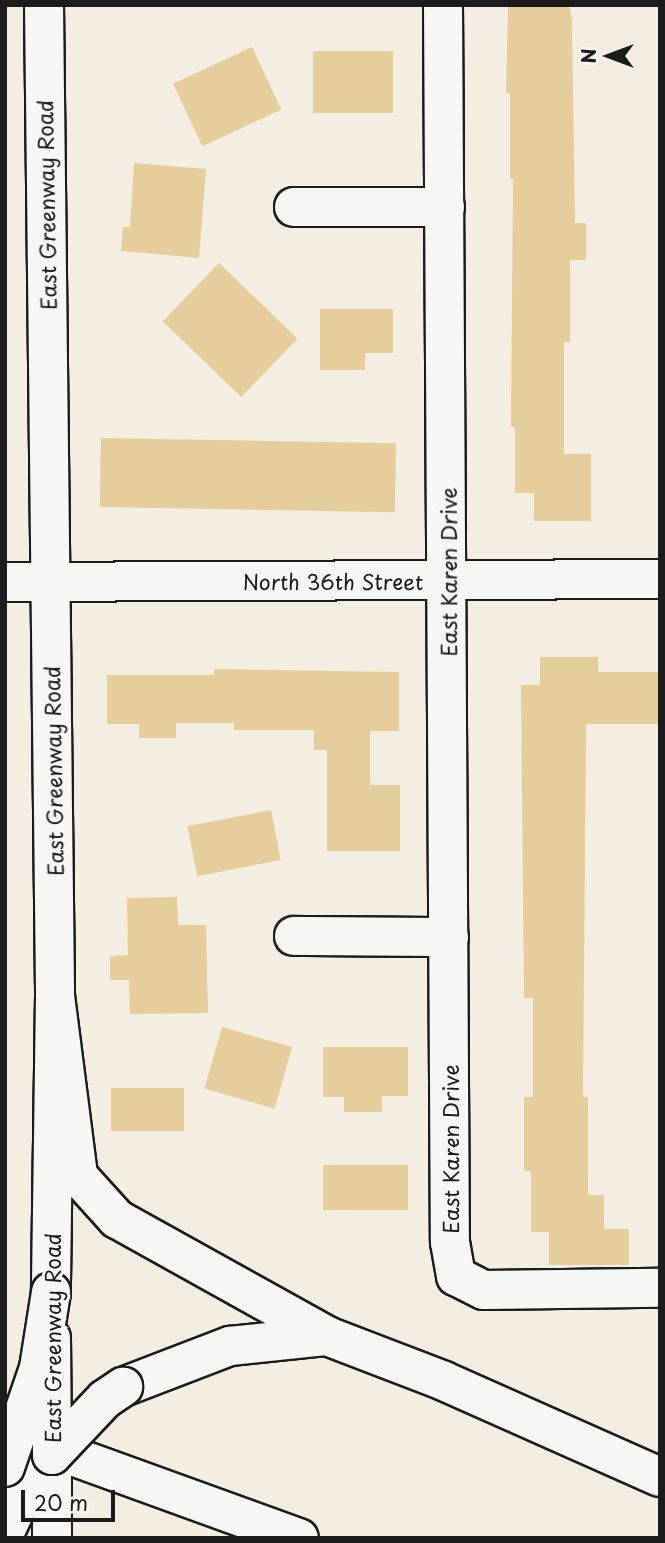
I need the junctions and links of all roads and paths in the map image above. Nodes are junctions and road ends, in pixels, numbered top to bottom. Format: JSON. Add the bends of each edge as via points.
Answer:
{"nodes":[{"id":1,"x":44,"y":5,"type":"edge"},
{"id":2,"x":443,"y":5,"type":"edge"},
{"id":3,"x":294,"y":207,"type":"dead end"},
{"id":4,"x":445,"y":207,"type":"junction"},
{"id":5,"x":660,"y":579,"type":"edge"},
{"id":6,"x":449,"y":581,"type":"junction"},
{"id":7,"x":5,"y":582,"type":"edge"},
{"id":8,"x":51,"y":583,"type":"junction"},
{"id":9,"x":294,"y":936,"type":"dead end"},
{"id":10,"x":449,"y":937,"type":"junction"},
{"id":11,"x":55,"y":996,"type":"junction"},
{"id":12,"x":660,"y":1288,"type":"edge"},
{"id":13,"x":51,"y":1292,"type":"junction"},
{"id":14,"x":327,"y":1336,"type":"junction"},
{"id":15,"x":5,"y":1432,"type":"edge"},
{"id":16,"x":52,"y":1455,"type":"junction"},
{"id":17,"x":660,"y":1477,"type":"edge"},
{"id":18,"x":9,"y":1492,"type":"edge"},
{"id":19,"x":36,"y":1538,"type":"edge"},
{"id":20,"x":52,"y":1538,"type":"edge"},
{"id":21,"x":299,"y":1538,"type":"edge"}],
"edges":[{"from":1,"to":8,"type":"main road","name":"East Greenway Road"},
{"from":2,"to":4,"type":"main road","name":"East Karen Drive"},
{"from":3,"to":4,"type":"main road"},
{"from":4,"to":6,"type":"main road","name":"East Karen Drive"},
{"from":5,"to":6,"type":"main road","name":"North 36th Street"},
{"from":6,"to":8,"type":"main road","name":"North 36th Street"},
{"from":6,"to":10,"type":"main road","name":"East Karen Drive"},
{"from":7,"to":8,"type":"main road","name":"North 36th Street"},
{"from":8,"to":11,"type":"main road","name":"East Greenway Road"},
{"from":9,"to":10,"type":"main road"},
{"from":10,"to":12,"type":"main road","name":"East Karen Drive","via":[[450,1242],[456,1276],[484,1290]]},
{"from":11,"to":13,"type":"main road","name":"East Greenway Road"},
{"from":11,"to":14,"type":"main road","via":[[78,1176],[117,1219]]},
{"from":13,"to":16,"type":"main road","name":"East Greenway Road","bridge":true},
{"from":13,"to":18,"type":"main road","bridge":true,"via":[[39,1368]]},
{"from":14,"to":16,"type":"main road","bridge":true,"via":[[230,1346],[122,1387]]},
{"from":14,"to":17,"type":"main road","via":[[444,1381]]},
{"from":15,"to":21,"type":"main road"},
{"from":16,"to":18,"type":"main road"},
{"from":16,"to":20,"type":"main road","name":"East Greenway Road"},
{"from":18,"to":19,"type":"main road"}]}
